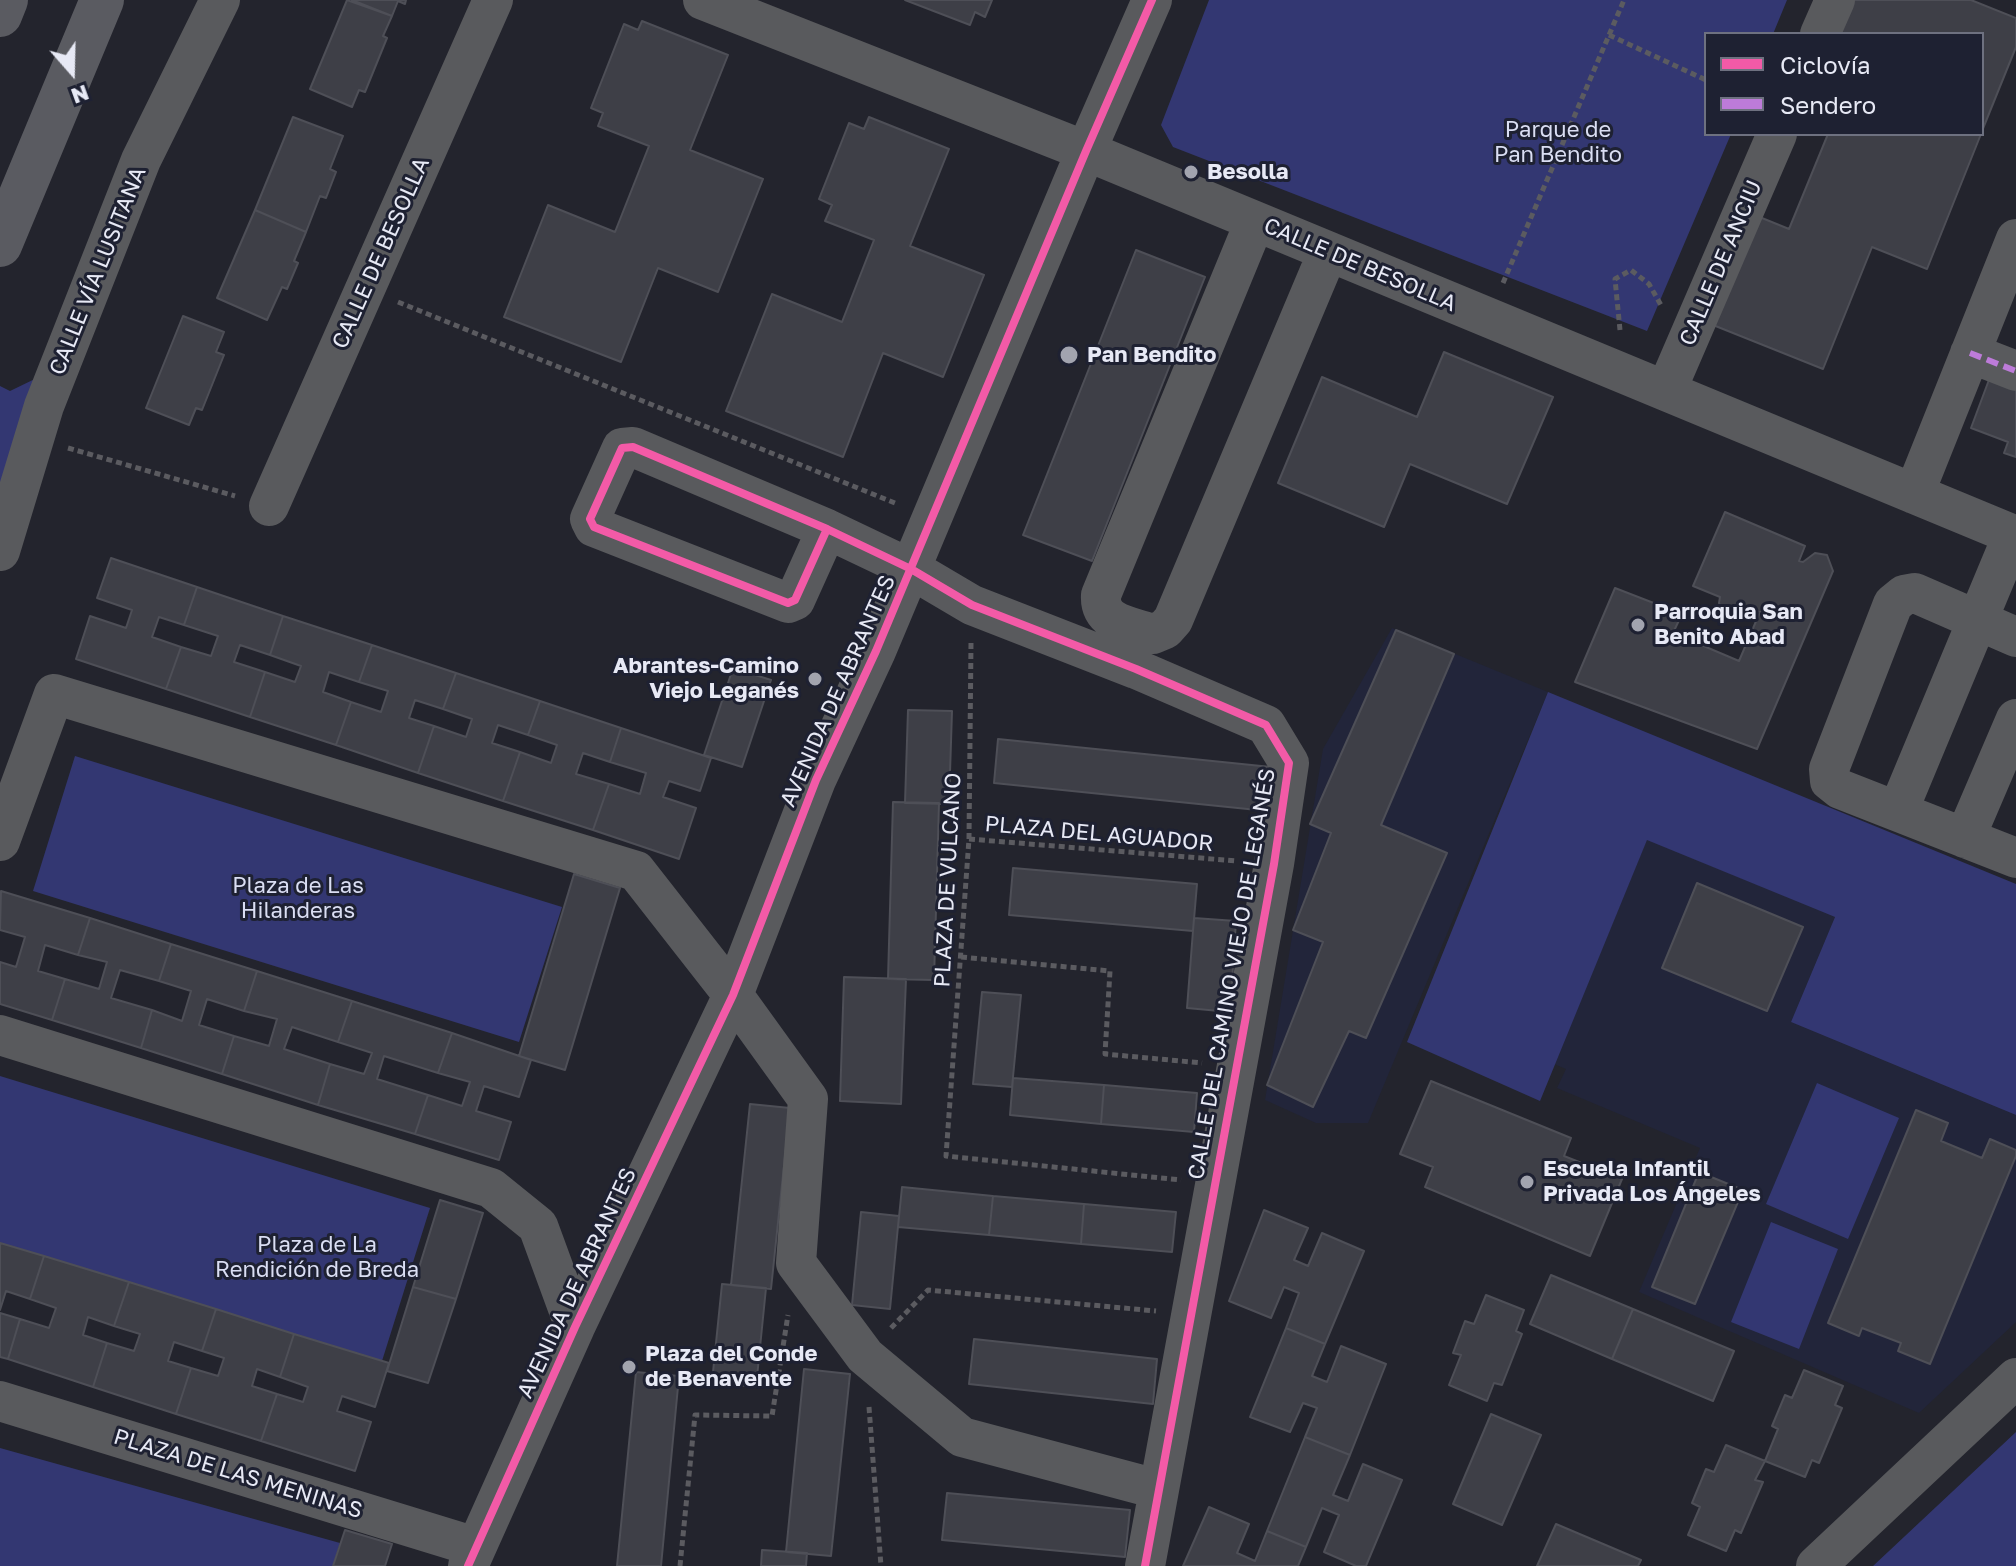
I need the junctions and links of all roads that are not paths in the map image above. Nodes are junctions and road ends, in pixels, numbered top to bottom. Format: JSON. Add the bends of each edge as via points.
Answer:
{"nodes":[{"id":1,"x":6,"y":0,"type":"edge"},
{"id":2,"x":102,"y":0,"type":"edge"},
{"id":3,"x":220,"y":0,"type":"edge"},
{"id":4,"x":493,"y":0,"type":"edge"},
{"id":5,"x":703,"y":0,"type":"edge"},
{"id":6,"x":1152,"y":0,"type":"edge"},
{"id":7,"x":1835,"y":0,"type":"edge"},
{"id":8,"x":0,"y":15,"type":"edge"},
{"id":9,"x":1821,"y":32,"type":"edge"},
{"id":10,"x":1776,"y":136,"type":"edge"},
{"id":11,"x":1086,"y":151,"type":"junction"},
{"id":12,"x":1255,"y":221,"type":"junction"},
{"id":13,"x":2016,"y":239,"type":"edge"},
{"id":14,"x":0,"y":245,"type":"edge"},
{"id":15,"x":1328,"y":252,"type":"junction"},
{"id":16,"x":1970,"y":353,"type":"junction"},
{"id":17,"x":2016,"y":371,"type":"edge"},
{"id":18,"x":1666,"y":391,"type":"junction"},
{"id":19,"x":1914,"y":494,"type":"junction"},
{"id":20,"x":269,"y":506,"type":"road end"},
{"id":21,"x":827,"y":529,"type":"junction"},
{"id":22,"x":2014,"y":536,"type":"edge"},
{"id":23,"x":0,"y":551,"type":"edge"},
{"id":24,"x":911,"y":569,"type":"junction"},
{"id":25,"x":1978,"y":621,"type":"junction"},
{"id":26,"x":2016,"y":637,"type":"edge"},
{"id":27,"x":2016,"y":719,"type":"edge"},
{"id":28,"x":1898,"y":811,"type":"junction"},
{"id":29,"x":1965,"y":838,"type":"junction"},
{"id":30,"x":0,"y":841,"type":"edge"},
{"id":31,"x":2016,"y":858,"type":"edge"},
{"id":32,"x":733,"y":995,"type":"junction"},
{"id":33,"x":0,"y":1035,"type":"edge"},
{"id":34,"x":575,"y":1327,"type":"junction"},
{"id":35,"x":2016,"y":1378,"type":"edge"},
{"id":36,"x":0,"y":1401,"type":"edge"},
{"id":37,"x":1157,"y":1489,"type":"junction"},
{"id":38,"x":472,"y":1556,"type":"edge"},
{"id":39,"x":1145,"y":1566,"type":"edge"},
{"id":40,"x":1816,"y":1566,"type":"edge"}],
"edges":[{"from":1,"to":8,"type":"main road"},
{"from":2,"to":14,"type":"main road"},
{"from":3,"to":23,"type":"street","name":"CALLE VÍA LUSITANA","via":[[141,160],[44,406]]},
{"from":4,"to":20,"type":"street","name":"CALLE DE BESOLLA"},
{"from":5,"to":11,"type":"street","name":"CALLE DE BESOLLA"},
{"from":6,"to":11,"type":"street","name":"AVENIDA DE ABRANTES"},
{"from":7,"to":9,"type":"street"},
{"from":10,"to":18,"type":"street","name":"CALLE DE ANCIU"},
{"from":11,"to":12,"type":"street","name":"CALLE DE BESOLLA"},
{"from":11,"to":24,"type":"street","name":"AVENIDA DE ABRANTES"},
{"from":12,"to":15,"type":"street","name":"CALLE DE BESOLLA"},
{"from":12,"to":15,"type":"street","via":[[1101,595],[1106,617],[1153,634],[1173,620]]},
{"from":13,"to":16,"type":"street"},
{"from":15,"to":18,"type":"street","name":"CALLE DE BESOLLA"},
{"from":16,"to":17,"type":"street"},
{"from":16,"to":19,"type":"street"},
{"from":18,"to":19,"type":"street","name":"CALLE DE BESOLLA"},
{"from":19,"to":22,"type":"street","name":"CALLE DE BESOLLA"},
{"from":21,"to":21,"type":"street","name":"CALLE DEL CAMINO VIEJO DE LEGANÉS","via":[[633,447],[622,448],[590,519],[594,527],[788,603],[795,600]]},
{"from":21,"to":24,"type":"street","name":"CALLE DEL CAMINO VIEJO DE LEGANÉS"},
{"from":22,"to":25,"type":"street"},
{"from":24,"to":32,"type":"street","name":"AVENIDA DE ABRANTES","via":[[816,780]]},
{"from":24,"to":37,"type":"street","name":"CALLE DEL CAMINO VIEJO DE LEGANÉS","via":[[972,605],[1266,725],[1289,763]]},
{"from":25,"to":26,"type":"street"},
{"from":25,"to":28,"type":"street"},
{"from":25,"to":28,"type":"street","via":[[1915,593],[1893,604],[1829,769],[1830,781],[1840,789]]},
{"from":27,"to":29,"type":"street"},
{"from":28,"to":29,"type":"street"},
{"from":29,"to":31,"type":"street"},
{"from":30,"to":32,"type":"street","via":[[54,694],[636,871]]},
{"from":32,"to":34,"type":"street","name":"AVENIDA DE ABRANTES"},
{"from":32,"to":37,"type":"street","via":[[808,1099],[796,1263],[865,1356],[962,1437]]},
{"from":33,"to":34,"type":"street","via":[[491,1188],[538,1226]]},
{"from":34,"to":38,"type":"street","name":"AVENIDA DE ABRANTES"},
{"from":35,"to":40,"type":"street"},
{"from":36,"to":38,"type":"street","name":"PLAZA DE LAS MENINAS"},
{"from":37,"to":39,"type":"street","name":"CALLE DEL CAMINO VIEJO DE LEGANÉS"}]}
